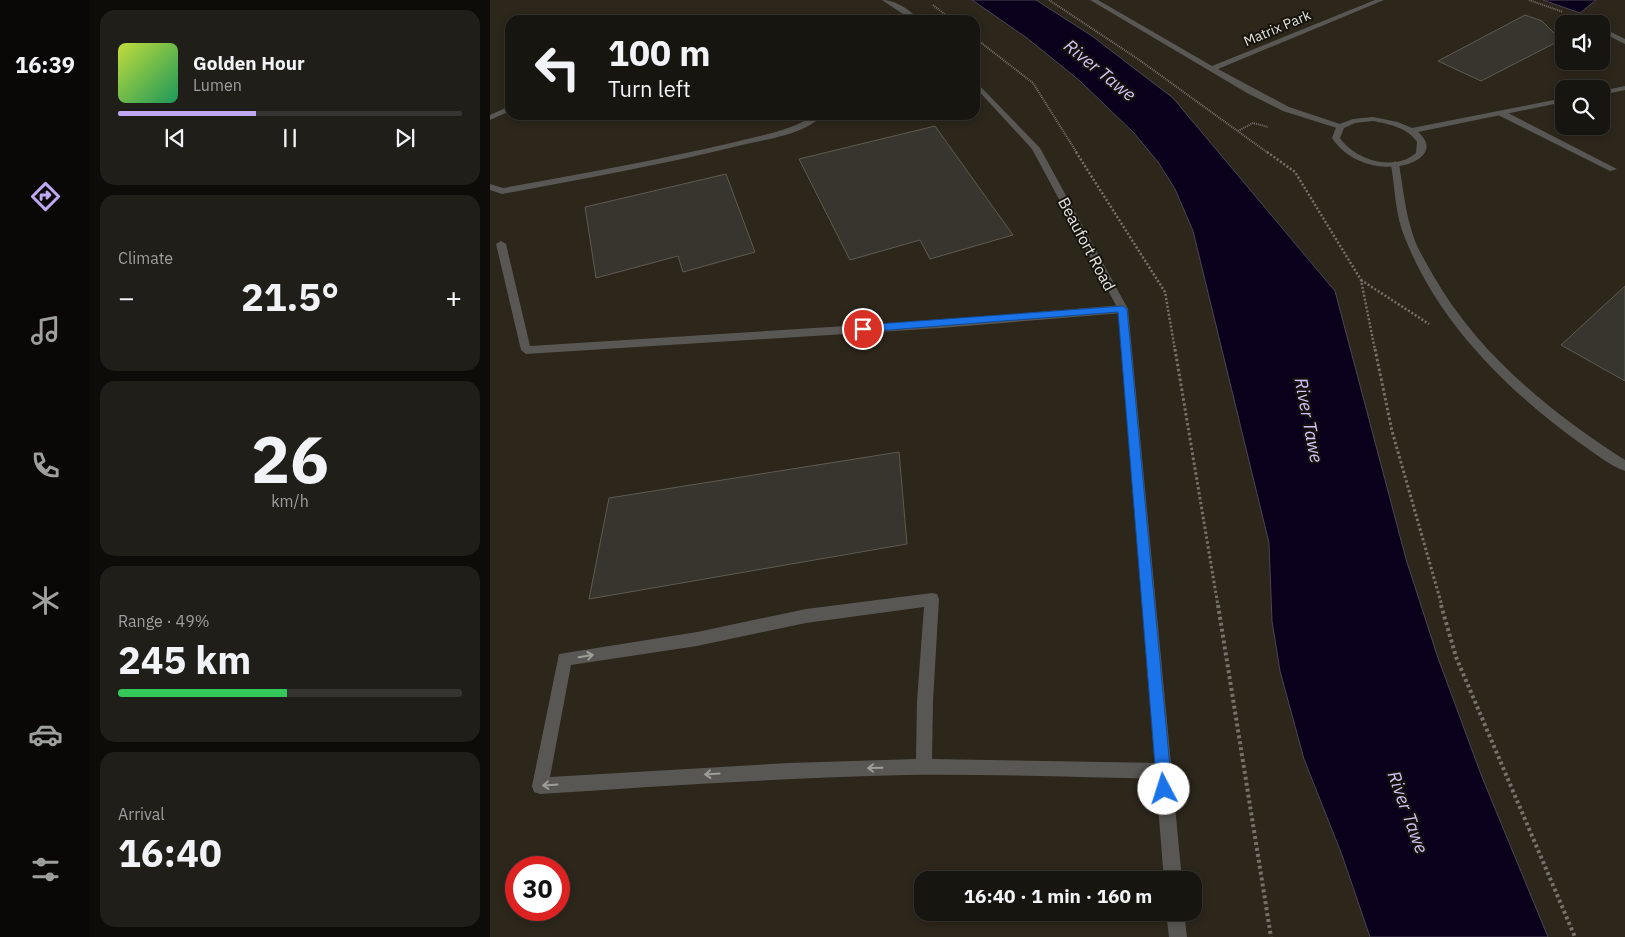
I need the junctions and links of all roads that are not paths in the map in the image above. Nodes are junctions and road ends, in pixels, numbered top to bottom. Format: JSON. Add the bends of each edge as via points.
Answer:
{"nodes":[{"id":1,"x":886,"y":0,"type":"edge"},
{"id":2,"x":1093,"y":0,"type":"edge"},
{"id":3,"x":1381,"y":0,"type":"edge"},
{"id":4,"x":911,"y":15,"type":"edge"},
{"id":5,"x":1610,"y":34,"type":"edge"},
{"id":6,"x":1625,"y":42,"type":"edge"},
{"id":7,"x":1212,"y":69,"type":"junction"},
{"id":8,"x":1625,"y":88,"type":"edge"},
{"id":9,"x":980,"y":89,"type":"edge"},
{"id":10,"x":1610,"y":91,"type":"edge"},
{"id":11,"x":1555,"y":102,"type":"edge"},
{"id":12,"x":505,"y":110,"type":"edge"},
{"id":13,"x":1501,"y":113,"type":"junction"},
{"id":14,"x":490,"y":118,"type":"edge"},
{"id":15,"x":813,"y":120,"type":"edge"},
{"id":16,"x":1340,"y":127,"type":"junction"},
{"id":17,"x":1412,"y":131,"type":"junction"},
{"id":18,"x":1395,"y":164,"type":"junction"},
{"id":19,"x":1613,"y":169,"type":"dead end"},
{"id":20,"x":490,"y":187,"type":"edge"},
{"id":21,"x":501,"y":244,"type":"dead end"},
{"id":22,"x":1123,"y":309,"type":"junction"},
{"id":23,"x":1625,"y":466,"type":"edge"},
{"id":24,"x":924,"y":767,"type":"junction"},
{"id":25,"x":1163,"y":771,"type":"junction"},
{"id":26,"x":1171,"y":871,"type":"edge"},
{"id":27,"x":1176,"y":921,"type":"edge"},
{"id":28,"x":1178,"y":937,"type":"edge"}],
"edges":[{"from":1,"to":4,"type":"street"},
{"from":2,"to":7,"type":"street"},
{"from":3,"to":7,"type":"street","name":"Matrix Park"},
{"from":5,"to":6,"type":"street"},
{"from":7,"to":16,"type":"street","via":[[1286,109]]},
{"from":8,"to":10,"type":"street"},
{"from":9,"to":22,"type":"street","name":"Beaufort Road","via":[[1036,148]]},
{"from":11,"to":13,"type":"street"},
{"from":12,"to":14,"type":"street"},
{"from":13,"to":17,"type":"street"},
{"from":13,"to":19,"type":"street"},
{"from":15,"to":20,"type":"street","via":[[727,146],[502,191]]},
{"from":16,"to":17,"type":"street","via":[[1353,121],[1373,119]]},
{"from":16,"to":18,"type":"street","via":[[1336,138],[1338,143],[1351,154],[1372,162]]},
{"from":17,"to":18,"type":"street","via":[[1419,138],[1422,152],[1416,158]]},
{"from":18,"to":23,"type":"street","via":[[1408,235],[1431,283],[1462,326],[1501,371],[1555,416]]},
{"from":21,"to":22,"type":"street","via":[[526,350]]},
{"from":22,"to":25,"type":"street","name":"Beaufort Road"},
{"from":24,"to":24,"type":"street","one_way":true,"via":[[738,772],[540,786],[564,659],[697,639],[806,616],[932,599]]},
{"from":24,"to":25,"type":"street"},
{"from":25,"to":26,"type":"street","name":"Beaufort Road"},
{"from":27,"to":28,"type":"street"}]}
